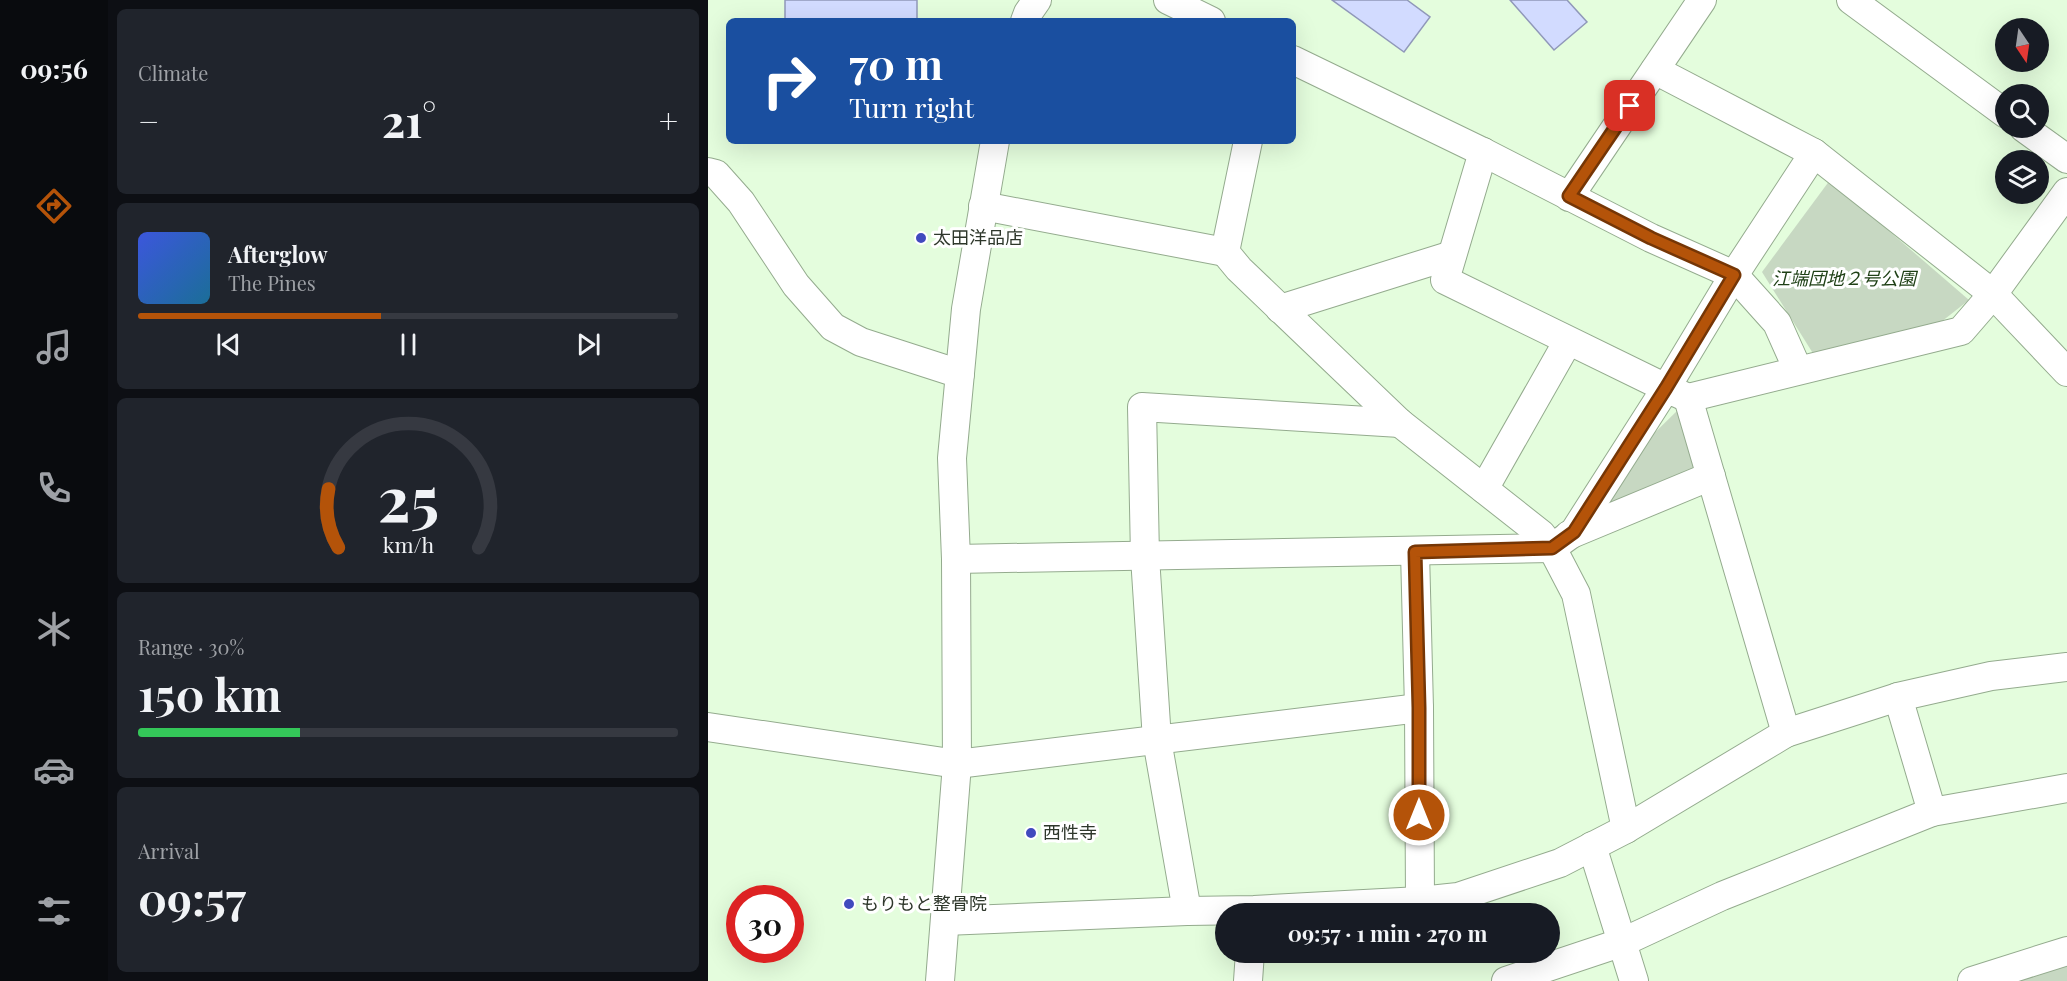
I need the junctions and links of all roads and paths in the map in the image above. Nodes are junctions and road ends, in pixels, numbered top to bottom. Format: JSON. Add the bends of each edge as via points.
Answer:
{"nodes":[{"id":1,"x":1037,"y":0,"type":"edge"},
{"id":2,"x":1168,"y":0,"type":"edge"},
{"id":3,"x":1851,"y":0,"type":"edge"},
{"id":4,"x":1690,"y":6,"type":"edge"},
{"id":5,"x":1026,"y":18,"type":"edge"},
{"id":6,"x":1205,"y":18,"type":"edge"},
{"id":7,"x":1296,"y":61,"type":"edge"},
{"id":8,"x":1654,"y":70,"type":"junction"},
{"id":9,"x":1995,"y":106,"type":"edge"},
{"id":10,"x":2038,"y":138,"type":"edge"},
{"id":11,"x":993,"y":144,"type":"edge"},
{"id":12,"x":1247,"y":144,"type":"edge"},
{"id":13,"x":1483,"y":152,"type":"junction"},
{"id":14,"x":1814,"y":153,"type":"junction"},
{"id":15,"x":2067,"y":159,"type":"edge"},
{"id":16,"x":708,"y":172,"type":"edge"},
{"id":17,"x":2067,"y":192,"type":"edge"},
{"id":18,"x":1569,"y":196,"type":"junction"},
{"id":19,"x":983,"y":206,"type":"junction"},
{"id":20,"x":1225,"y":252,"type":"junction"},
{"id":21,"x":1452,"y":255,"type":"junction"},
{"id":22,"x":1734,"y":275,"type":"junction"},
{"id":23,"x":1993,"y":294,"type":"junction"},
{"id":24,"x":1280,"y":309,"type":"junction"},
{"id":25,"x":1568,"y":341,"type":"junction"},
{"id":26,"x":1798,"y":369,"type":"junction"},
{"id":27,"x":2067,"y":372,"type":"edge"},
{"id":28,"x":960,"y":374,"type":"junction"},
{"id":29,"x":1677,"y":393,"type":"junction"},
{"id":30,"x":1400,"y":423,"type":"junction"},
{"id":31,"x":1711,"y":476,"type":"junction"},
{"id":32,"x":1484,"y":489,"type":"junction"},
{"id":33,"x":1560,"y":542,"type":"junction"},
{"id":34,"x":1415,"y":552,"type":"junction"},
{"id":35,"x":1145,"y":556,"type":"junction"},
{"id":36,"x":956,"y":559,"type":"junction"},
{"id":37,"x":2067,"y":667,"type":"edge"},
{"id":38,"x":1898,"y":697,"type":"junction"},
{"id":39,"x":1419,"y":708,"type":"junction"},
{"id":40,"x":708,"y":727,"type":"edge"},
{"id":41,"x":1786,"y":733,"type":"junction"},
{"id":42,"x":1157,"y":740,"type":"junction"},
{"id":43,"x":957,"y":764,"type":"junction"},
{"id":44,"x":2065,"y":794,"type":"edge"},
{"id":45,"x":1932,"y":812,"type":"junction"},
{"id":46,"x":1626,"y":829,"type":"junction"},
{"id":47,"x":1592,"y":846,"type":"junction"},
{"id":48,"x":1420,"y":901,"type":"junction"},
{"id":49,"x":1390,"y":903,"type":"edge"},
{"id":50,"x":1187,"y":911,"type":"junction"},
{"id":51,"x":1215,"y":911,"type":"edge"},
{"id":52,"x":945,"y":921,"type":"junction"},
{"id":53,"x":1623,"y":942,"type":"junction"},
{"id":54,"x":2067,"y":951,"type":"edge"},
{"id":55,"x":1249,"y":963,"type":"edge"},
{"id":56,"x":940,"y":981,"type":"edge"},
{"id":57,"x":1248,"y":981,"type":"edge"},
{"id":58,"x":1506,"y":981,"type":"edge"},
{"id":59,"x":1634,"y":981,"type":"edge"},
{"id":60,"x":1972,"y":981,"type":"edge"}],
"edges":[{"from":1,"to":5,"type":"street"},
{"from":2,"to":6,"type":"street"},
{"from":3,"to":9,"type":"street"},
{"from":4,"to":8,"type":"street"},
{"from":7,"to":13,"type":"street"},
{"from":8,"to":14,"type":"street"},
{"from":8,"to":18,"type":"street"},
{"from":10,"to":15,"type":"street"},
{"from":11,"to":19,"type":"street"},
{"from":12,"to":20,"type":"street"},
{"from":13,"to":18,"type":"street"},
{"from":13,"to":21,"type":"street"},
{"from":14,"to":22,"type":"street"},
{"from":14,"to":23,"type":"street"},
{"from":16,"to":28,"type":"street","via":[[717,174],[741,202],[796,285],[833,327],[861,342]]},
{"from":17,"to":23,"type":"street"},
{"from":18,"to":22,"type":"street"},
{"from":19,"to":20,"type":"street"},
{"from":19,"to":28,"type":"street"},
{"from":20,"to":24,"type":"street"},
{"from":21,"to":24,"type":"street"},
{"from":21,"to":25,"type":"street","via":[[1444,280]]},
{"from":22,"to":26,"type":"street","via":[[1777,323]]},
{"from":22,"to":29,"type":"street"},
{"from":23,"to":26,"type":"street","via":[[1961,331]]},
{"from":23,"to":27,"type":"street"},
{"from":24,"to":30,"type":"street"},
{"from":25,"to":29,"type":"street"},
{"from":25,"to":32,"type":"street"},
{"from":26,"to":29,"type":"street"},
{"from":28,"to":36,"type":"street","via":[[952,458]]},
{"from":29,"to":31,"type":"street"},
{"from":29,"to":33,"type":"street","via":[[1574,532]]},
{"from":30,"to":32,"type":"street"},
{"from":30,"to":35,"type":"street","via":[[1142,407]]},
{"from":31,"to":33,"type":"street"},
{"from":31,"to":41,"type":"street"},
{"from":32,"to":33,"type":"street","via":[[1540,534]]},
{"from":33,"to":34,"type":"street"},
{"from":33,"to":46,"type":"street","via":[[1576,594]]},
{"from":34,"to":35,"type":"street"},
{"from":34,"to":39,"type":"street"},
{"from":35,"to":36,"type":"street"},
{"from":35,"to":42,"type":"street"},
{"from":36,"to":43,"type":"street"},
{"from":37,"to":38,"type":"street","via":[[1991,676]]},
{"from":38,"to":41,"type":"street"},
{"from":38,"to":45,"type":"street"},
{"from":39,"to":42,"type":"street"},
{"from":39,"to":48,"type":"street"},
{"from":40,"to":43,"type":"street"},
{"from":41,"to":46,"type":"street"},
{"from":42,"to":43,"type":"street"},
{"from":42,"to":50,"type":"street"},
{"from":43,"to":52,"type":"street"},
{"from":44,"to":45,"type":"street"},
{"from":45,"to":53,"type":"street","via":[[1722,896]]},
{"from":46,"to":47,"type":"street"},
{"from":47,"to":48,"type":"street","via":[[1560,863],[1458,897]]},
{"from":47,"to":53,"type":"street"},
{"from":48,"to":49,"type":"street"},
{"from":50,"to":51,"type":"street"},
{"from":50,"to":52,"type":"street"},
{"from":52,"to":56,"type":"street"},
{"from":53,"to":58,"type":"street"},
{"from":53,"to":59,"type":"street"},
{"from":54,"to":60,"type":"street"},
{"from":55,"to":57,"type":"street"}]}
